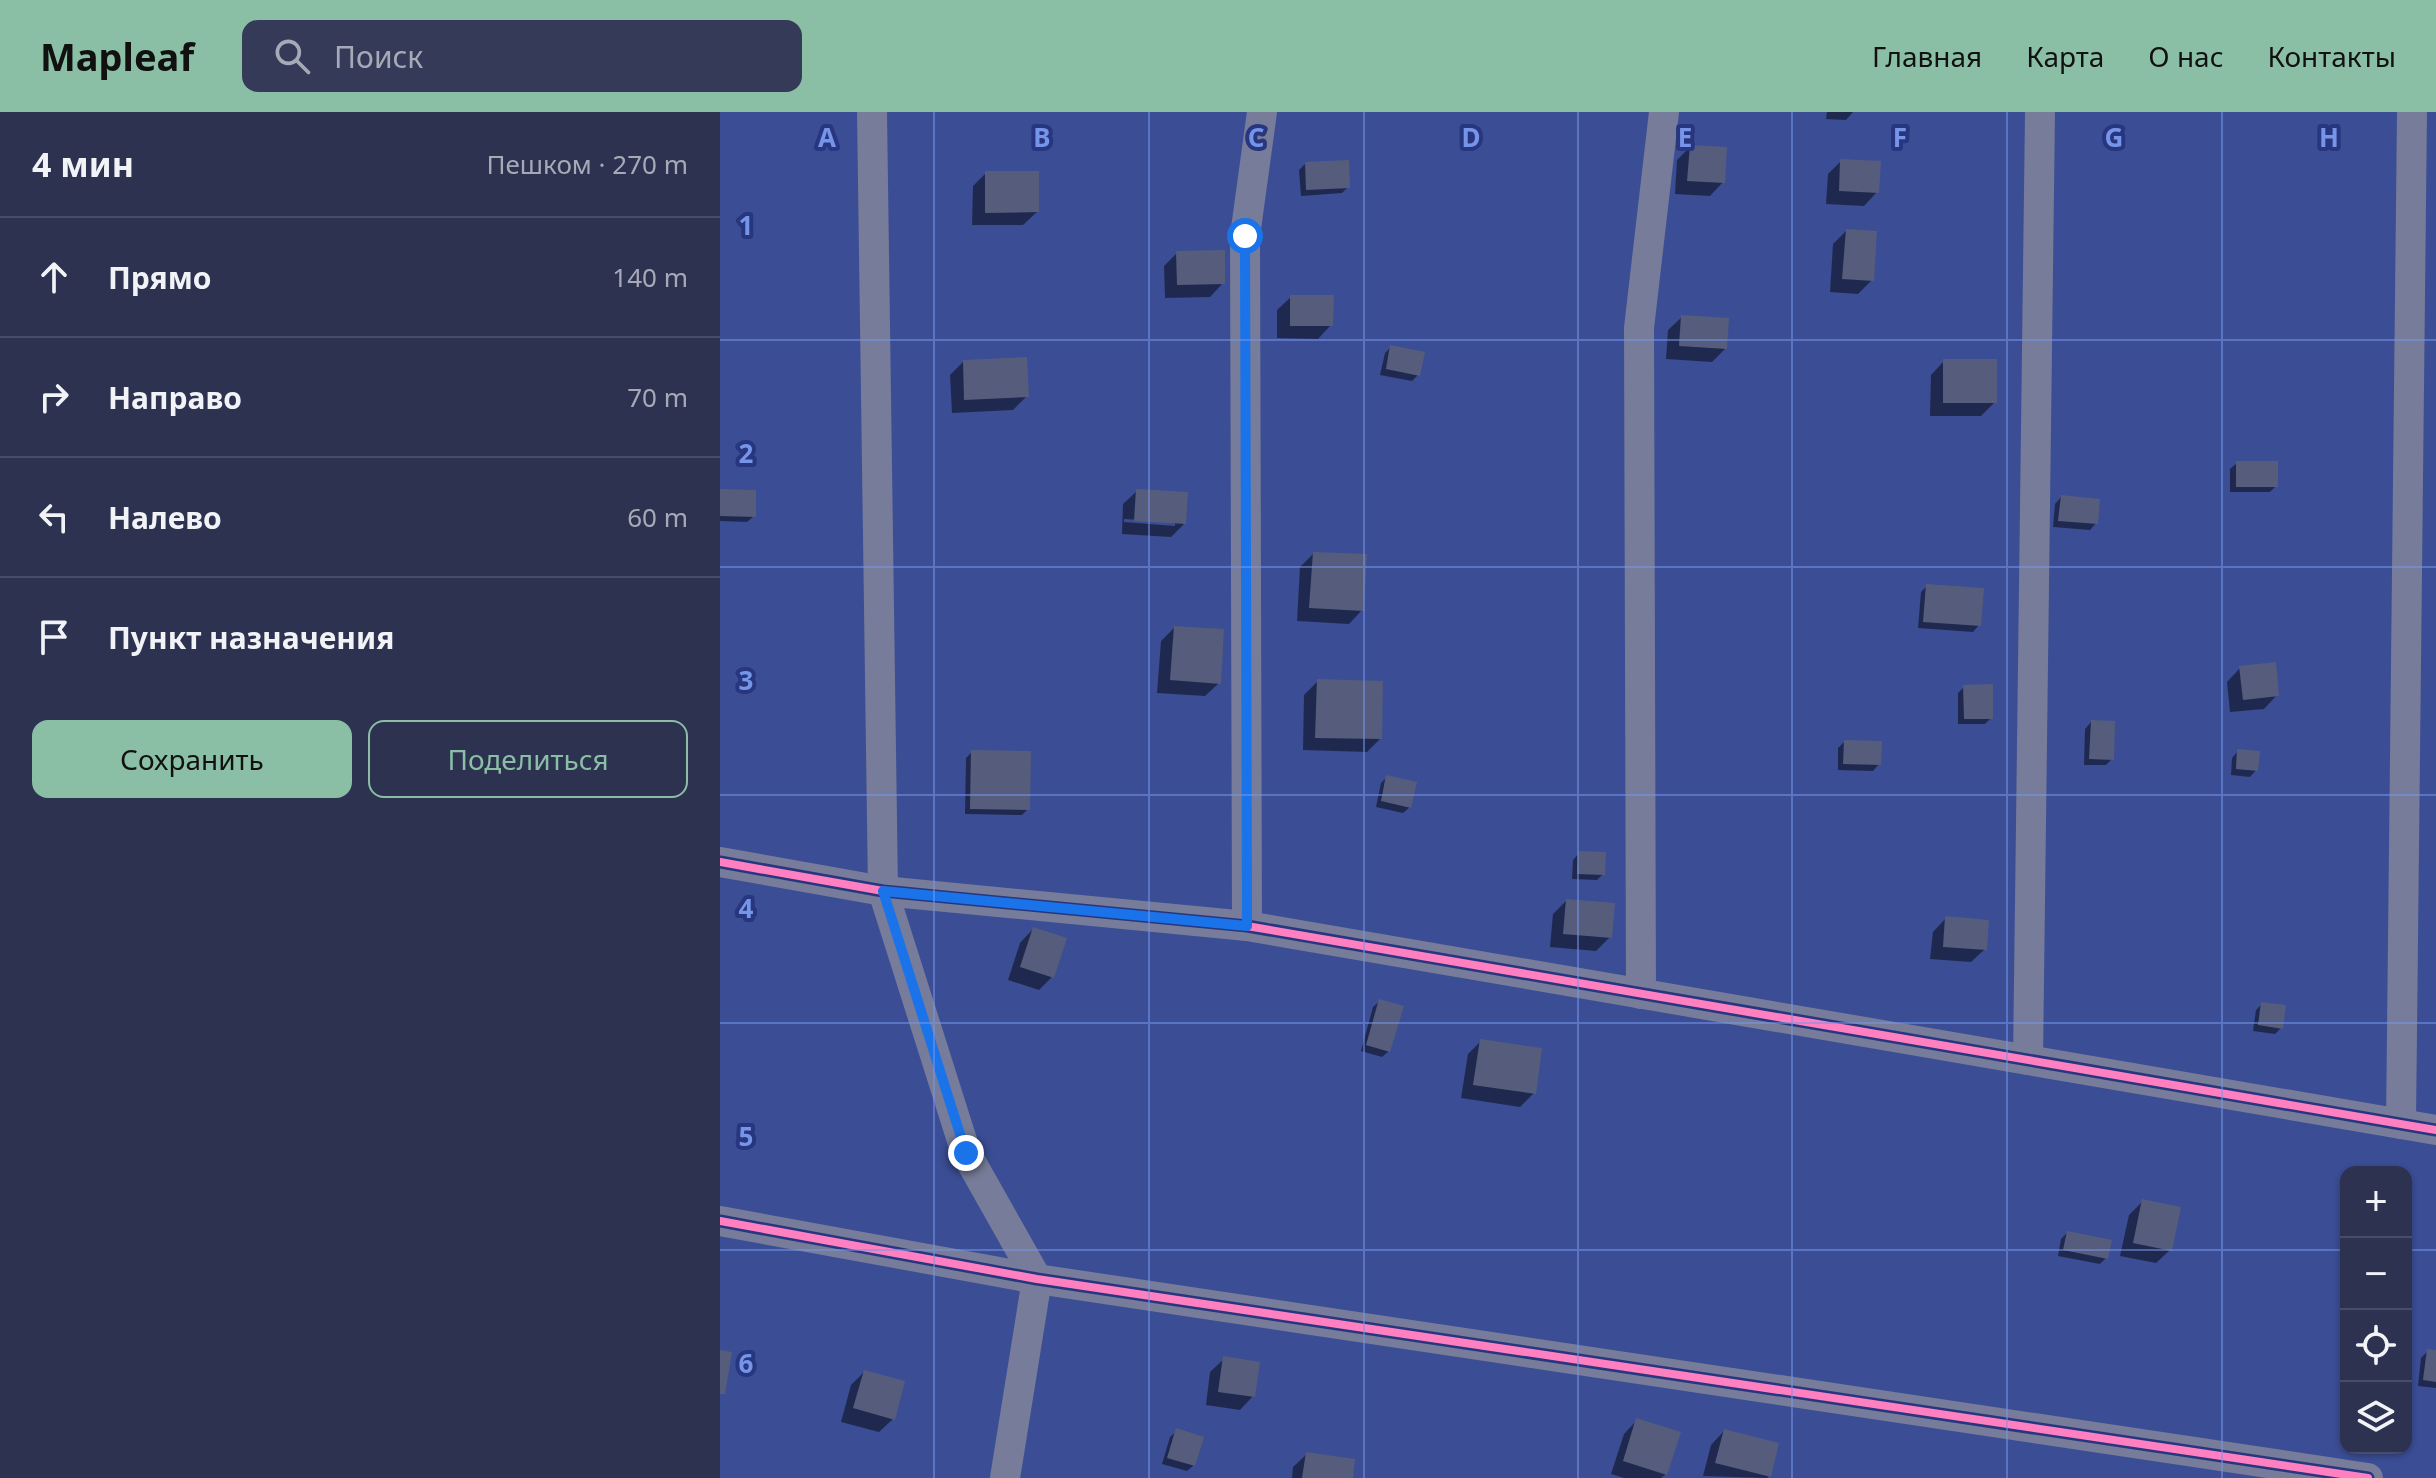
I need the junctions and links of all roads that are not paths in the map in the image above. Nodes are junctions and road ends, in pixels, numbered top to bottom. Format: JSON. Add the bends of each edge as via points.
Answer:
{"nodes":[{"id":1,"x":872,"y":112,"type":"edge"},
{"id":2,"x":1262,"y":112,"type":"edge"},
{"id":3,"x":1664,"y":112,"type":"edge"},
{"id":4,"x":2040,"y":112,"type":"edge"},
{"id":5,"x":2412,"y":112,"type":"edge"},
{"id":6,"x":720,"y":862,"type":"edge"},
{"id":7,"x":883,"y":891,"type":"junction"},
{"id":8,"x":1247,"y":926,"type":"junction"},
{"id":9,"x":1641,"y":994,"type":"junction"},
{"id":10,"x":2028,"y":1060,"type":"junction"},
{"id":11,"x":2401,"y":1124,"type":"junction"},
{"id":12,"x":2436,"y":1130,"type":"edge"},
{"id":13,"x":720,"y":1221,"type":"edge"},
{"id":14,"x":1037,"y":1279,"type":"junction"},
{"id":15,"x":1005,"y":1478,"type":"edge"},
{"id":16,"x":2368,"y":1478,"type":"edge"}],
"edges":[{"from":1,"to":7,"type":"street"},
{"from":2,"to":8,"type":"street","via":[[1245,236]]},
{"from":3,"to":9,"type":"street","via":[[1639,328]]},
{"from":4,"to":10,"type":"street"},
{"from":5,"to":11,"type":"street"},
{"from":6,"to":7,"type":"street"},
{"from":7,"to":8,"type":"street"},
{"from":7,"to":14,"type":"street","via":[[966,1153]]},
{"from":8,"to":9,"type":"street"},
{"from":9,"to":10,"type":"street"},
{"from":10,"to":11,"type":"street"},
{"from":11,"to":12,"type":"street"},
{"from":13,"to":14,"type":"street"},
{"from":14,"to":15,"type":"street"},
{"from":14,"to":16,"type":"street"}]}
